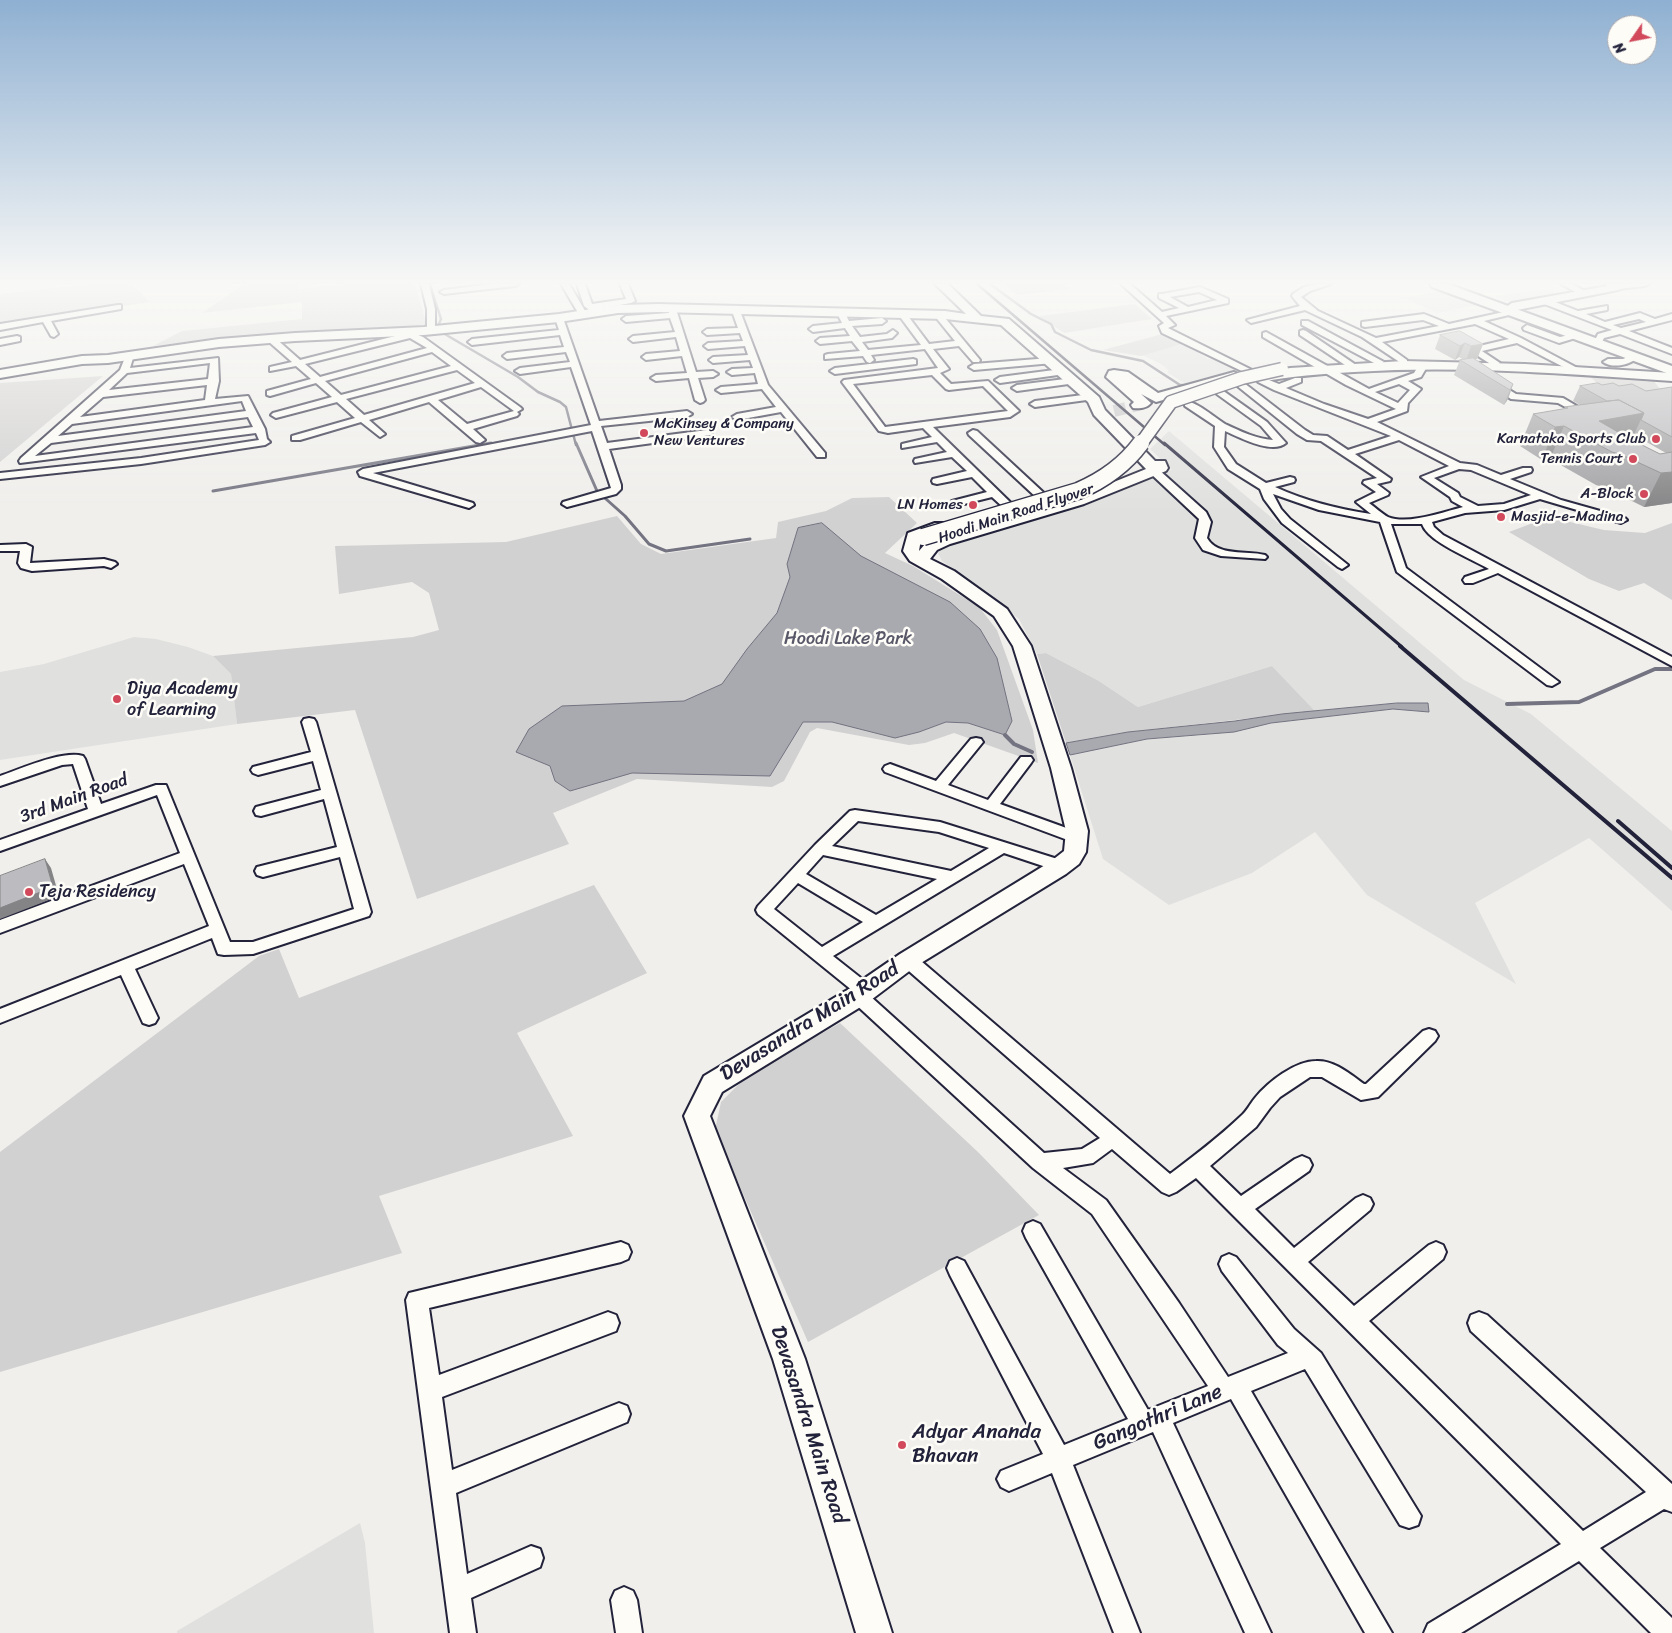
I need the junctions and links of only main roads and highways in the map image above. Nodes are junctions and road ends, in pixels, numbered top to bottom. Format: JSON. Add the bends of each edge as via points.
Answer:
{"nodes":[{"id":1,"x":1641,"y":360,"type":"edge"},
{"id":2,"x":1643,"y":360,"type":"edge"},
{"id":3,"x":1671,"y":373,"type":"edge"}],
"edges":[{"from":1,"to":3,"type":"main road"},
{"from":2,"to":3,"type":"main road"}]}
